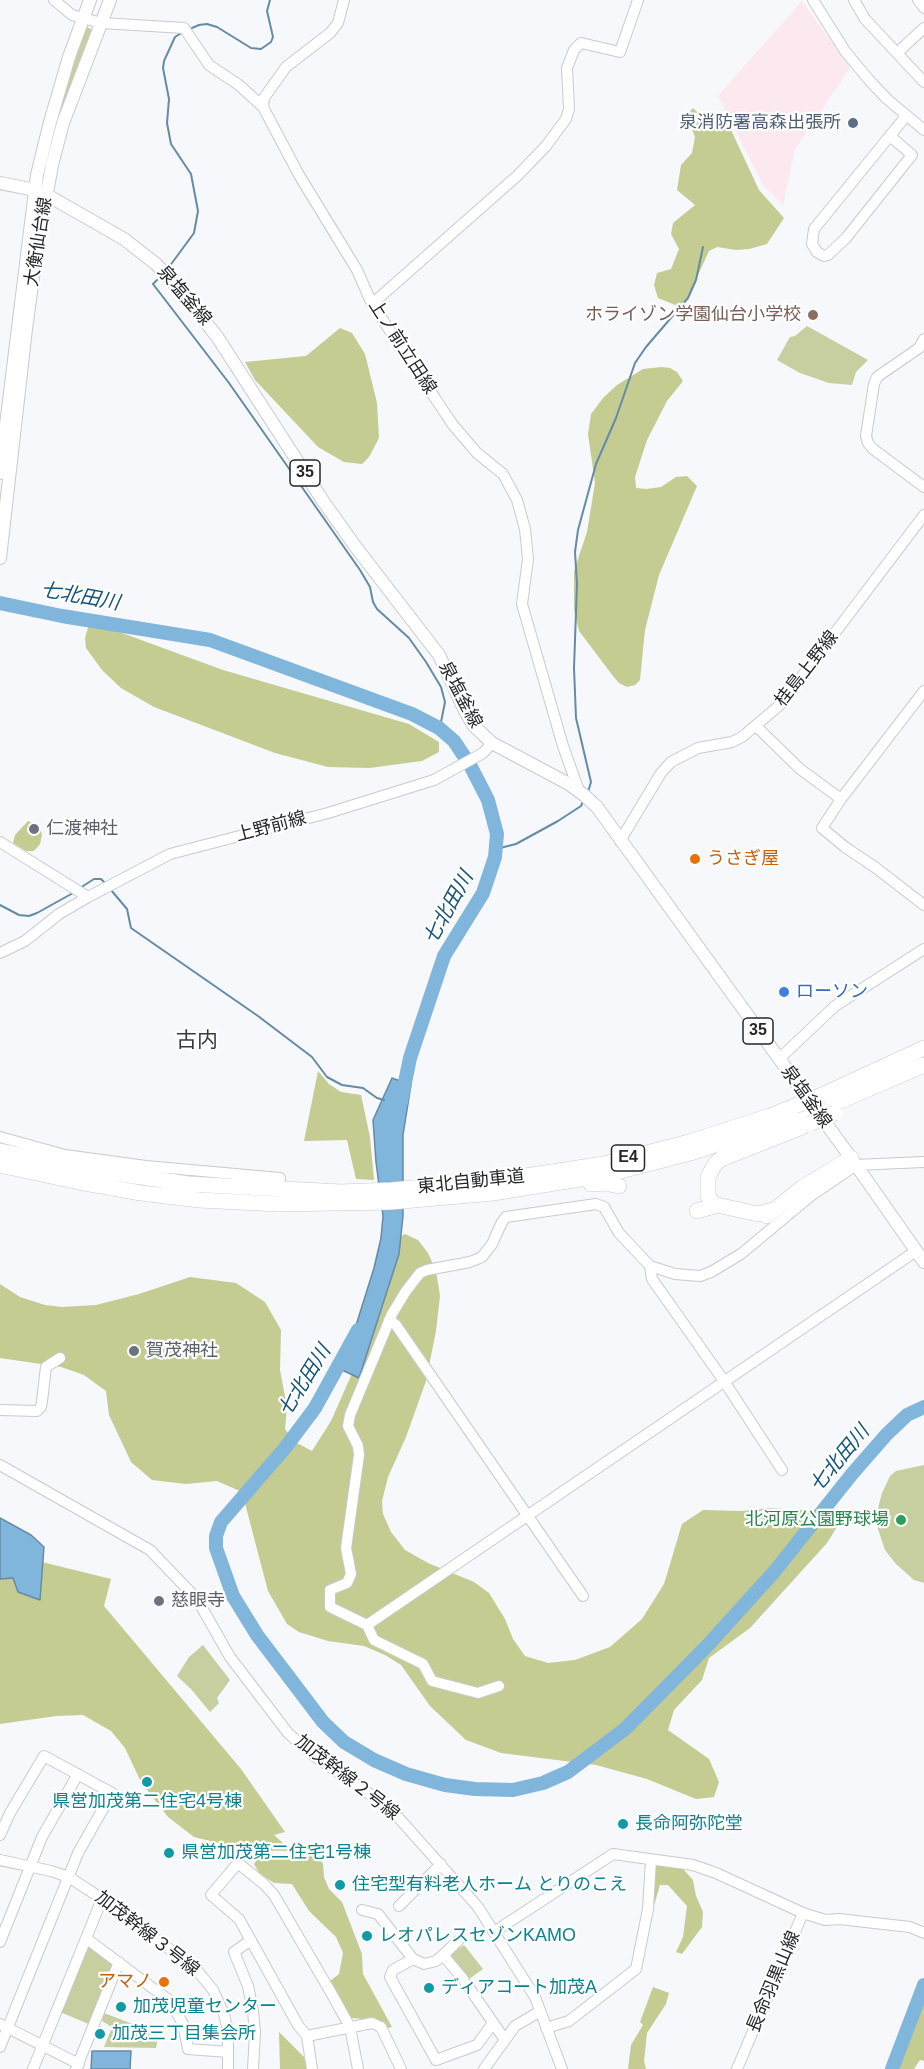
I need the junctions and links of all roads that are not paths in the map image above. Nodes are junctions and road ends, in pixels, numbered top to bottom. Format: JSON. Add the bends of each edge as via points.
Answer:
{"nodes":[{"id":1,"x":54,"y":0,"type":"edge"},
{"id":2,"x":90,"y":0,"type":"edge"},
{"id":3,"x":111,"y":0,"type":"edge"},
{"id":4,"x":344,"y":0,"type":"edge"},
{"id":5,"x":638,"y":0,"type":"edge"},
{"id":6,"x":813,"y":0,"type":"edge"},
{"id":7,"x":820,"y":0,"type":"edge"},
{"id":8,"x":854,"y":0,"type":"edge"},
{"id":9,"x":82,"y":18,"type":"junction"},
{"id":10,"x":101,"y":23,"type":"junction"},
{"id":11,"x":924,"y":28,"type":"edge"},
{"id":12,"x":897,"y":53,"type":"junction"},
{"id":13,"x":924,"y":82,"type":"edge"},
{"id":14,"x":263,"y":107,"type":"junction"},
{"id":15,"x":906,"y":116,"type":"junction"},
{"id":16,"x":924,"y":123,"type":"edge"},
{"id":17,"x":924,"y":130,"type":"edge"},
{"id":18,"x":890,"y":136,"type":"junction"},
{"id":19,"x":0,"y":183,"type":"edge"},
{"id":20,"x":35,"y":190,"type":"junction"},
{"id":21,"x":47,"y":195,"type":"junction"},
{"id":22,"x":372,"y":304,"type":"junction"},
{"id":23,"x":924,"y":339,"type":"edge"},
{"id":24,"x":0,"y":473,"type":"edge"},
{"id":25,"x":924,"y":487,"type":"edge"},
{"id":26,"x":924,"y":515,"type":"edge"},
{"id":27,"x":0,"y":558,"type":"edge"},
{"id":28,"x":924,"y":691,"type":"edge"},
{"id":29,"x":757,"y":727,"type":"junction"},
{"id":30,"x":492,"y":743,"type":"junction"},
{"id":31,"x":585,"y":796,"type":"junction"},
{"id":32,"x":841,"y":799,"type":"junction"},
{"id":33,"x":620,"y":841,"type":"junction"},
{"id":34,"x":0,"y":842,"type":"edge"},
{"id":35,"x":81,"y":893,"type":"junction"},
{"id":36,"x":924,"y":905,"type":"edge"},
{"id":37,"x":924,"y":949,"type":"edge"},
{"id":38,"x":0,"y":953,"type":"edge"},
{"id":39,"x":924,"y":1039,"type":"edge"},
{"id":40,"x":924,"y":1048,"type":"edge"},
{"id":41,"x":779,"y":1059,"type":"junction"},
{"id":42,"x":924,"y":1065,"type":"edge"},
{"id":43,"x":924,"y":1072,"type":"edge"},
{"id":44,"x":854,"y":1082,"type":"junction"},
{"id":45,"x":829,"y":1105,"type":"junction"},
{"id":46,"x":803,"y":1115,"type":"junction"},
{"id":47,"x":0,"y":1137,"type":"edge"},
{"id":48,"x":0,"y":1151,"type":"edge"},
{"id":49,"x":854,"y":1162,"type":"junction"},
{"id":50,"x":924,"y":1162,"type":"edge"},
{"id":51,"x":0,"y":1165,"type":"edge"},
{"id":52,"x":279,"y":1186,"type":"dead end"},
{"id":53,"x":619,"y":1186,"type":"dead end"},
{"id":54,"x":453,"y":1192,"type":"junction"},
{"id":55,"x":493,"y":1193,"type":"junction"},
{"id":56,"x":341,"y":1198,"type":"junction"},
{"id":57,"x":916,"y":1251,"type":"junction"},
{"id":58,"x":924,"y":1262,"type":"edge"},
{"id":59,"x":650,"y":1266,"type":"junction"},
{"id":60,"x":389,"y":1320,"type":"junction"},
{"id":61,"x":60,"y":1358,"type":"dead end"},
{"id":62,"x":724,"y":1381,"type":"junction"},
{"id":63,"x":0,"y":1410,"type":"edge"},
{"id":64,"x":0,"y":1465,"type":"edge"},
{"id":65,"x":782,"y":1470,"type":"dead end"},
{"id":66,"x":528,"y":1515,"type":"junction"},
{"id":67,"x":583,"y":1596,"type":"dead end"},
{"id":68,"x":367,"y":1625,"type":"junction"},
{"id":69,"x":499,"y":1686,"type":"dead end"},
{"id":70,"x":78,"y":1774,"type":"junction"},
{"id":71,"x":0,"y":1835,"type":"edge"},
{"id":72,"x":0,"y":1860,"type":"edge"},
{"id":73,"x":651,"y":1860,"type":"junction"},
{"id":74,"x":441,"y":1864,"type":"junction"},
{"id":75,"x":31,"y":1867,"type":"junction"},
{"id":76,"x":69,"y":1877,"type":"junction"},
{"id":77,"x":102,"y":1899,"type":"junction"},
{"id":78,"x":399,"y":1906,"type":"dead end"},
{"id":79,"x":362,"y":1910,"type":"dead end"},
{"id":80,"x":803,"y":1913,"type":"junction"},
{"id":81,"x":494,"y":1932,"type":"junction"},
{"id":82,"x":922,"y":1932,"type":"edge"},
{"id":83,"x":87,"y":1939,"type":"junction"},
{"id":84,"x":251,"y":1940,"type":"junction"},
{"id":85,"x":458,"y":1941,"type":"dead end"},
{"id":86,"x":0,"y":1942,"type":"edge"},
{"id":87,"x":443,"y":1955,"type":"junction"},
{"id":88,"x":413,"y":1959,"type":"junction"},
{"id":89,"x":119,"y":1962,"type":"junction"},
{"id":90,"x":539,"y":2012,"type":"junction"},
{"id":91,"x":493,"y":2023,"type":"junction"},
{"id":92,"x":4,"y":2026,"type":"edge"},
{"id":93,"x":350,"y":2027,"type":"junction"},
{"id":94,"x":546,"y":2028,"type":"junction"},
{"id":95,"x":308,"y":2036,"type":"junction"},
{"id":96,"x":505,"y":2040,"type":"junction"},
{"id":97,"x":43,"y":2045,"type":"junction"},
{"id":98,"x":0,"y":2047,"type":"edge"},
{"id":99,"x":228,"y":2052,"type":"junction"},
{"id":100,"x":77,"y":2066,"type":"edge"},
{"id":101,"x":33,"y":2069,"type":"edge"},
{"id":102,"x":228,"y":2069,"type":"edge"},
{"id":103,"x":253,"y":2069,"type":"edge"},
{"id":104,"x":312,"y":2069,"type":"edge"},
{"id":105,"x":358,"y":2069,"type":"edge"},
{"id":106,"x":401,"y":2069,"type":"edge"},
{"id":107,"x":484,"y":2069,"type":"edge"},
{"id":108,"x":562,"y":2069,"type":"edge"},
{"id":109,"x":737,"y":2069,"type":"edge"}],
"edges":[{"from":1,"to":9,"type":"street","name":"上ノ前立田線"},
{"from":2,"to":9,"type":"main road","name":"大衡仙台線"},
{"from":3,"to":10,"type":"main road","name":"大衡仙台線"},
{"from":4,"to":14,"type":"street","via":[[338,23],[286,67],[264,98]]},
{"from":5,"to":22,"type":"street","via":[[620,52],[581,43],[574,50],[567,68],[569,109],[546,146],[518,176]]},
{"from":6,"to":15,"type":"street","via":[[868,80]]},
{"from":7,"to":16,"type":"street","via":[[874,76]]},
{"from":8,"to":12,"type":"street","via":[[865,19]]},
{"from":9,"to":10,"type":"street","name":"上ノ前立田線"},
{"from":9,"to":20,"type":"main road","name":"大衡仙台線","via":[[50,122]]},
{"from":10,"to":14,"type":"street","name":"上ノ前立田線","via":[[184,28],[209,65]]},
{"from":10,"to":21,"type":"main road","name":"大衡仙台線","via":[[63,123]]},
{"from":11,"to":12,"type":"street"},
{"from":12,"to":13,"type":"street"},
{"from":14,"to":22,"type":"street","name":"上ノ前立田線","via":[[357,270]]},
{"from":15,"to":17,"type":"street"},
{"from":15,"to":18,"type":"street"},
{"from":18,"to":18,"type":"street","via":[[814,229],[812,244],[817,252],[828,255],[846,238],[912,156]]},
{"from":19,"to":20,"type":"main road","name":"泉塩釜線","number":"35"},
{"from":20,"to":21,"type":"main road","name":"泉塩釜線","number":"35"},
{"from":20,"to":24,"type":"main road","name":"大衡仙台線"},
{"from":21,"to":27,"type":"main road","name":"大衡仙台線","via":[[28,318]]},
{"from":21,"to":30,"type":"main road","name":"泉塩釜線","number":"35","via":[[138,248],[193,305],[348,537],[439,655],[466,713]]},
{"from":22,"to":31,"type":"street","name":"上ノ前立田線","via":[[453,425],[477,453],[503,474],[517,500],[528,559],[522,604],[563,746]]},
{"from":23,"to":25,"type":"street","via":[[919,348],[877,376],[866,436],[873,449]]},
{"from":26,"to":29,"type":"street","name":"桂島上野線","via":[[794,690]]},
{"from":28,"to":32,"type":"street"},
{"from":29,"to":32,"type":"street","via":[[800,769]]},
{"from":29,"to":33,"type":"street","name":"桂島上野線","via":[[732,742],[698,748],[671,762]]},
{"from":30,"to":31,"type":"main road","name":"泉塩釜線","number":"35"},
{"from":30,"to":35,"type":"street","name":"上野前線","via":[[483,753],[434,780],[328,813],[170,854],[108,887]]},
{"from":31,"to":33,"type":"main road","name":"泉塩釜線","number":"35"},
{"from":32,"to":36,"type":"street","via":[[822,828]]},
{"from":33,"to":41,"type":"main road","name":"泉塩釜線","number":"35"},
{"from":34,"to":35,"type":"street"},
{"from":35,"to":38,"type":"street","name":"上野前線","via":[[25,941]]},
{"from":37,"to":41,"type":"street","via":[[835,1006]]},
{"from":39,"to":44,"type":"highway"},
{"from":40,"to":44,"type":"highway","name":"東北自動車道","number":"E4"},
{"from":41,"to":49,"type":"main road","name":"泉塩釜線","number":"35"},
{"from":42,"to":45,"type":"highway","name":"東北自動車道","number":"E4"},
{"from":43,"to":45,"type":"highway"},
{"from":44,"to":45,"type":"highway","name":"東北自動車道","number":"E4"},
{"from":45,"to":46,"type":"highway","name":"東北自動車道","number":"E4","bridge":true},
{"from":45,"to":46,"type":"highway","bridge":true},
{"from":46,"to":49,"type":"highway","via":[[751,1149],[715,1164],[706,1186],[708,1209],[758,1214],[774,1210],[804,1187]]},
{"from":46,"to":54,"type":"highway","name":"東北自動車道","number":"E4","via":[[761,1119],[604,1164]]},
{"from":46,"to":55,"type":"highway","name":"東北自動車道","number":"E4","via":[[649,1165]]},
{"from":47,"to":52,"type":"street","via":[[65,1155],[280,1178]]},
{"from":48,"to":56,"type":"highway","name":"東北自動車道","number":"E4","via":[[79,1168],[188,1184]]},
{"from":49,"to":50,"type":"street"},
{"from":49,"to":57,"type":"main road","name":"泉塩釜線","number":"35"},
{"from":49,"to":59,"type":"street","via":[[741,1254],[711,1272],[689,1276]]},
{"from":51,"to":56,"type":"highway","name":"東北自動車道","number":"E4","via":[[141,1193],[199,1200],[279,1204]]},
{"from":53,"to":55,"type":"highway","via":[[605,1183]]},
{"from":54,"to":55,"type":"highway","name":"東北自動車道","number":"E4"},
{"from":54,"to":56,"type":"highway","name":"東北自動車道","number":"E4"},
{"from":57,"to":58,"type":"main road","name":"泉塩釜線","number":"35"},
{"from":57,"to":62,"type":"street"},
{"from":59,"to":60,"type":"street","via":[[619,1233],[601,1204],[511,1215],[502,1222],[482,1257],[420,1273]]},
{"from":59,"to":62,"type":"street","via":[[652,1280]]},
{"from":60,"to":66,"type":"street","via":[[396,1324]]},
{"from":60,"to":68,"type":"street","via":[[350,1415],[348,1426],[359,1455],[346,1548],[351,1574],[347,1584],[330,1590],[330,1607]]},
{"from":61,"to":63,"type":"street","via":[[46,1367],[37,1411]]},
{"from":62,"to":65,"type":"street"},
{"from":62,"to":66,"type":"street"},
{"from":64,"to":74,"type":"street","name":"加茂幹線２号線","via":[[150,1550],[197,1599],[230,1657],[288,1733],[314,1756],[389,1807]]},
{"from":66,"to":67,"type":"street"},
{"from":66,"to":68,"type":"street"},
{"from":68,"to":69,"type":"street","via":[[374,1640],[423,1664],[432,1681],[478,1692]]},
{"from":70,"to":71,"type":"street","via":[[42,1756]]},
{"from":70,"to":75,"type":"street","via":[[42,1837]]},
{"from":70,"to":76,"type":"street","via":[[112,1793]]},
{"from":72,"to":75,"type":"street","name":"加茂幹線３号線"},
{"from":73,"to":80,"type":"street","name":"長命羽黒山線","via":[[693,1865]]},
{"from":73,"to":81,"type":"street","name":"長命羽黒山線","via":[[613,1854]]},
{"from":73,"to":94,"type":"street","via":[[648,1908],[636,1969],[569,2021]]},
{"from":74,"to":78,"type":"street"},
{"from":74,"to":81,"type":"street","name":"加茂幹線２号線","via":[[478,1906]]},
{"from":75,"to":76,"type":"street","name":"加茂幹線３号線"},
{"from":75,"to":86,"type":"street"},
{"from":76,"to":77,"type":"street","name":"加茂幹線３号線"},
{"from":76,"to":92,"type":"street"},
{"from":77,"to":83,"type":"street"},
{"from":77,"to":99,"type":"street","name":"加茂幹線３号線","via":[[202,1976],[224,2014]]},
{"from":79,"to":88,"type":"street","via":[[378,1914]]},
{"from":80,"to":82,"type":"street","via":[[825,1920],[910,1927]]},
{"from":80,"to":109,"type":"street","name":"長命羽黒山線"},
{"from":81,"to":90,"type":"street","name":"加茂幹線２号線","via":[[535,1997]]},
{"from":83,"to":89,"type":"street"},
{"from":83,"to":97,"type":"street"},
{"from":84,"to":93,"type":"street","via":[[238,1919],[211,1895],[238,1863],[274,1895]]},
{"from":84,"to":95,"type":"street"},
{"from":84,"to":103,"type":"street","via":[[234,1952],[253,2011]]},
{"from":85,"to":87,"type":"street"},
{"from":87,"to":88,"type":"street","via":[[424,1964]]},
{"from":87,"to":91,"type":"street"},
{"from":88,"to":91,"type":"street","via":[[393,1970],[390,1977],[436,2060],[477,2045]]},
{"from":89,"to":99,"type":"street","via":[[174,2006],[188,2049]]},
{"from":89,"to":100,"type":"street"},
{"from":90,"to":94,"type":"street","name":"加茂幹線２号線"},
{"from":90,"to":96,"type":"street","via":[[514,2026]]},
{"from":91,"to":96,"type":"street"},
{"from":92,"to":97,"type":"street"},
{"from":92,"to":98,"type":"street"},
{"from":93,"to":95,"type":"street"},
{"from":93,"to":105,"type":"street"},
{"from":93,"to":106,"type":"street","via":[[372,2023],[381,2027]]},
{"from":94,"to":108,"type":"street","name":"加茂幹線２号線"},
{"from":95,"to":104,"type":"street"},
{"from":96,"to":107,"type":"street"},
{"from":97,"to":100,"type":"street"},
{"from":97,"to":101,"type":"street"},
{"from":99,"to":102,"type":"street","name":"加茂幹線３号線"}]}
